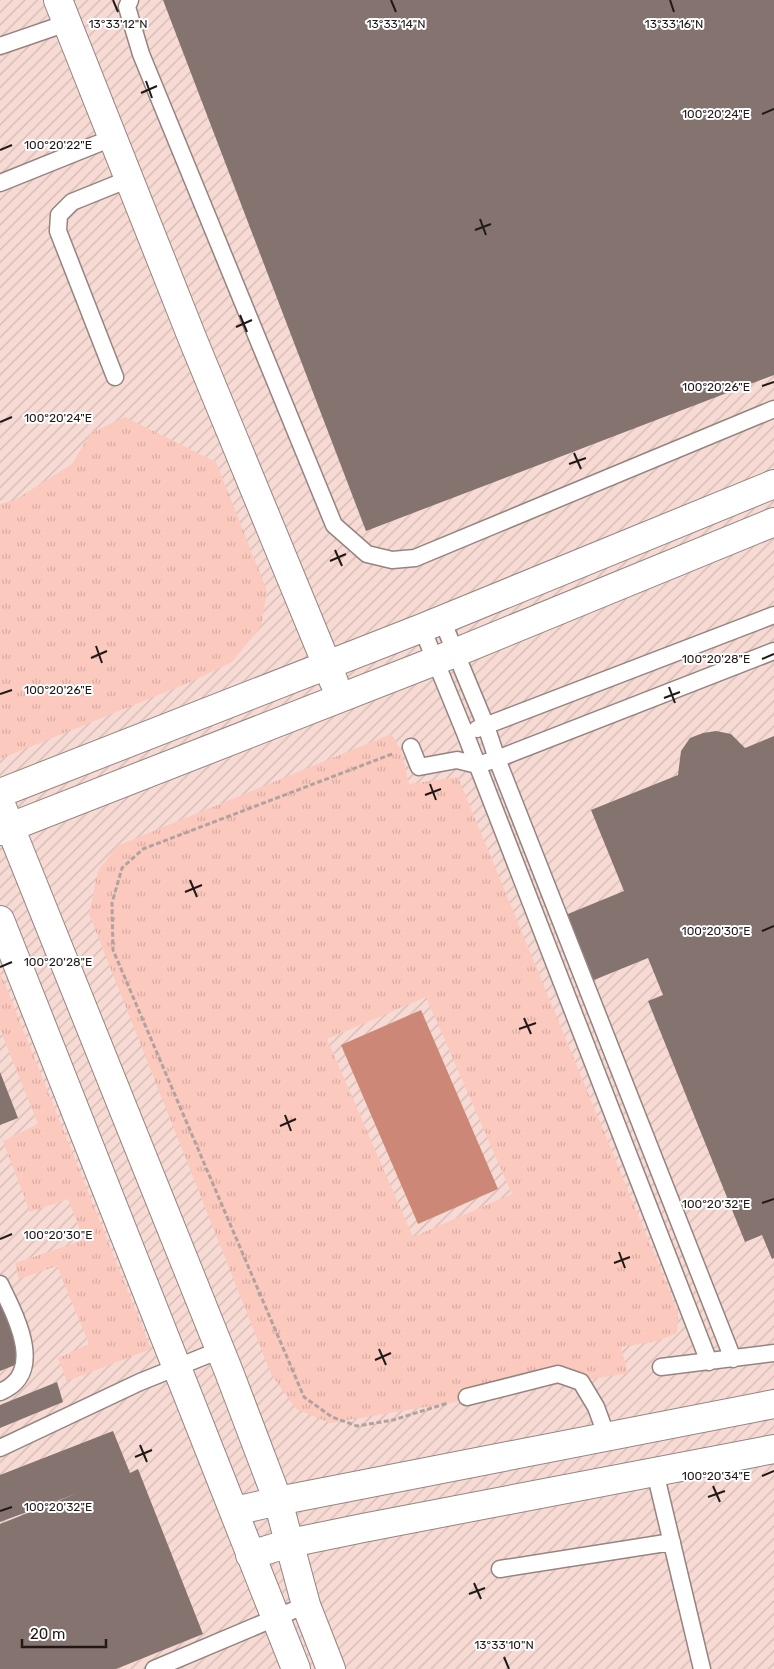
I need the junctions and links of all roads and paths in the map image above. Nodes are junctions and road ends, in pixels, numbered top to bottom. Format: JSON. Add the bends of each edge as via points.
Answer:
{"nodes":[{"id":1,"x":130,"y":0,"type":"edge"},
{"id":2,"x":62,"y":11,"type":"edge"},
{"id":3,"x":0,"y":46,"type":"edge"},
{"id":4,"x":112,"y":138,"type":"junction"},
{"id":5,"x":129,"y":179,"type":"junction"},
{"id":6,"x":0,"y":183,"type":"edge"},
{"id":7,"x":115,"y":377,"type":"dead end"},
{"id":8,"x":774,"y":409,"type":"edge"},
{"id":9,"x":774,"y":484,"type":"edge"},
{"id":10,"x":774,"y":522,"type":"edge"},
{"id":11,"x":774,"y":616,"type":"edge"},
{"id":12,"x":432,"y":624,"type":"junction"},
{"id":13,"x":774,"y":651,"type":"edge"},
{"id":14,"x":445,"y":657,"type":"junction"},
{"id":15,"x":327,"y":665,"type":"junction"},
{"id":16,"x":340,"y":698,"type":"junction"},
{"id":17,"x":486,"y":726,"type":"junction"},
{"id":18,"x":465,"y":733,"type":"junction"},
{"id":19,"x":411,"y":747,"type":"joint"},
{"id":20,"x":497,"y":758,"type":"junction"},
{"id":21,"x":477,"y":765,"type":"junction"},
{"id":22,"x":0,"y":793,"type":"edge"},
{"id":23,"x":3,"y":820,"type":"edge"},
{"id":24,"x":0,"y":920,"type":"edge"},
{"id":25,"x":0,"y":1284,"type":"edge"},
{"id":26,"x":220,"y":1350,"type":"junction"},
{"id":27,"x":774,"y":1353,"type":"edge"},
{"id":28,"x":733,"y":1359,"type":"junction"},
{"id":29,"x":708,"y":1362,"type":"junction"},
{"id":30,"x":178,"y":1367,"type":"junction"},
{"id":31,"x":661,"y":1367,"type":"dead end"},
{"id":32,"x":0,"y":1392,"type":"edge"},
{"id":33,"x":467,"y":1397,"type":"joint"},
{"id":34,"x":774,"y":1404,"type":"edge"},
{"id":35,"x":607,"y":1437,"type":"junction"},
{"id":36,"x":0,"y":1448,"type":"edge"},
{"id":37,"x":774,"y":1449,"type":"edge"},
{"id":38,"x":655,"y":1472,"type":"junction"},
{"id":39,"x":278,"y":1501,"type":"junction"},
{"id":40,"x":234,"y":1511,"type":"junction"},
{"id":41,"x":672,"y":1542,"type":"junction"},
{"id":42,"x":290,"y":1544,"type":"junction"},
{"id":43,"x":250,"y":1555,"type":"junction"},
{"id":44,"x":500,"y":1569,"type":"dead end"},
{"id":45,"x":306,"y":1605,"type":"junction"},
{"id":46,"x":276,"y":1618,"type":"junction"},
{"id":47,"x":154,"y":1669,"type":"edge"},
{"id":48,"x":296,"y":1669,"type":"edge"},
{"id":49,"x":331,"y":1669,"type":"edge"},
{"id":50,"x":702,"y":1669,"type":"edge"}],
"edges":[{"from":1,"to":8,"type":"lane","via":[[127,7],[141,54],[334,525],[367,554],[392,560],[414,558]]},
{"from":2,"to":3,"type":"lane"},
{"from":2,"to":4,"type":"street"},
{"from":4,"to":5,"type":"street"},
{"from":4,"to":6,"type":"lane"},
{"from":5,"to":7,"type":"lane","via":[[72,202],[59,215],[58,231]]},
{"from":5,"to":15,"type":"street"},
{"from":9,"to":12,"type":"street"},
{"from":10,"to":14,"type":"street"},
{"from":11,"to":17,"type":"lane"},
{"from":12,"to":14,"type":"lane"},
{"from":12,"to":15,"type":"street"},
{"from":13,"to":20,"type":"lane"},
{"from":14,"to":16,"type":"street"},
{"from":14,"to":17,"type":"lane"},
{"from":14,"to":18,"type":"lane"},
{"from":15,"to":16,"type":"street"},
{"from":15,"to":22,"type":"street"},
{"from":16,"to":23,"type":"street"},
{"from":17,"to":18,"type":"lane"},
{"from":17,"to":20,"type":"lane"},
{"from":18,"to":21,"type":"lane"},
{"from":19,"to":21,"type":"lane","via":[[419,767],[457,760]]},
{"from":19,"to":33,"type":"path","via":[[143,849],[122,868],[112,903],[113,950],[304,1397],[332,1417],[357,1426],[393,1420]]},
{"from":20,"to":21,"type":"lane"},
{"from":20,"to":28,"type":"lane"},
{"from":21,"to":29,"type":"lane"},
{"from":23,"to":26,"type":"street"},
{"from":24,"to":30,"type":"street"},
{"from":25,"to":32,"type":"lane","via":[[16,1317],[26,1352],[22,1375]]},
{"from":26,"to":30,"type":"lane"},
{"from":26,"to":39,"type":"street"},
{"from":27,"to":28,"type":"lane"},
{"from":28,"to":29,"type":"lane"},
{"from":29,"to":31,"type":"lane"},
{"from":30,"to":36,"type":"lane"},
{"from":30,"to":40,"type":"street"},
{"from":33,"to":35,"type":"lane","via":[[558,1374],[581,1382],[596,1407]]},
{"from":34,"to":35,"type":"street"},
{"from":35,"to":39,"type":"street"},
{"from":37,"to":38,"type":"street"},
{"from":38,"to":41,"type":"lane"},
{"from":38,"to":42,"type":"street"},
{"from":39,"to":40,"type":"street"},
{"from":39,"to":42,"type":"street"},
{"from":40,"to":43,"type":"street"},
{"from":41,"to":44,"type":"lane"},
{"from":41,"to":50,"type":"lane"},
{"from":42,"to":43,"type":"street"},
{"from":42,"to":45,"type":"street"},
{"from":43,"to":46,"type":"street"},
{"from":45,"to":46,"type":"lane"},
{"from":45,"to":49,"type":"street"},
{"from":46,"to":47,"type":"lane"},
{"from":46,"to":48,"type":"street"}]}
